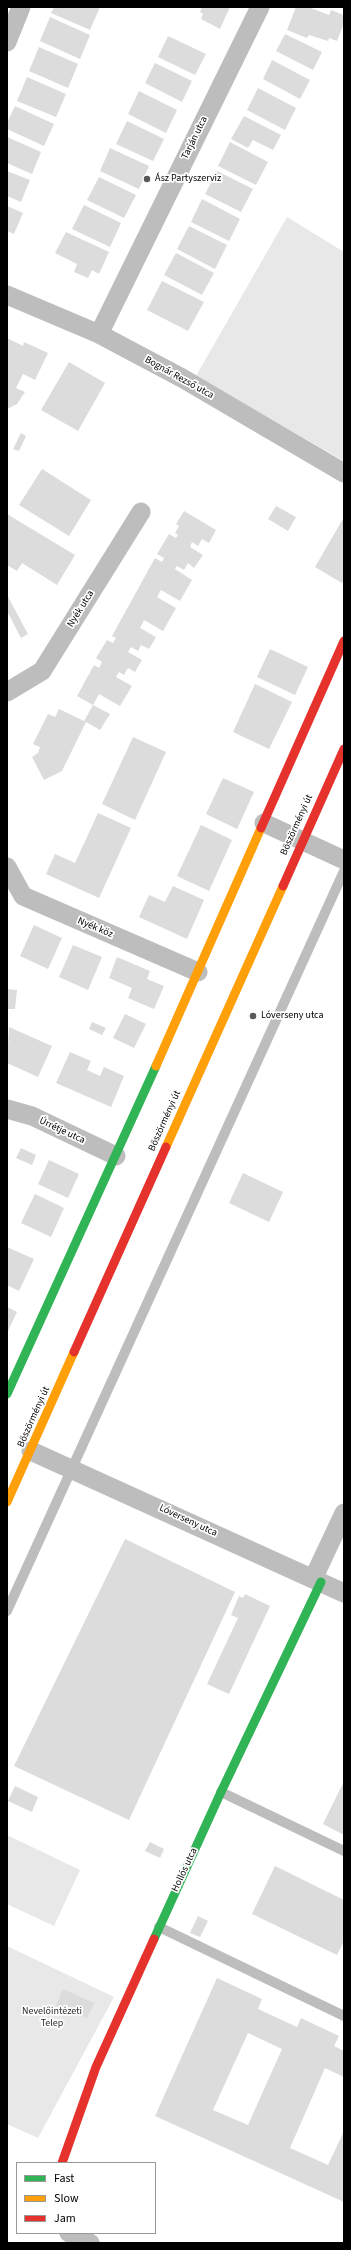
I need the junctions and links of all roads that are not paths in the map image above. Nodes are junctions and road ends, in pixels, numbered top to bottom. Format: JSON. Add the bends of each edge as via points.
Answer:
{"nodes":[{"id":1,"x":21,"y":7,"type":"edge"},
{"id":2,"x":260,"y":7,"type":"edge"},
{"id":3,"x":7,"y":42,"type":"edge"},
{"id":4,"x":7,"y":295,"type":"edge"},
{"id":5,"x":99,"y":334,"type":"junction"},
{"id":6,"x":344,"y":473,"type":"edge"},
{"id":7,"x":141,"y":512,"type":"dead end"},
{"id":8,"x":344,"y":641,"type":"edge"},
{"id":9,"x":7,"y":692,"type":"edge"},
{"id":10,"x":344,"y":749,"type":"edge"},
{"id":11,"x":264,"y":823,"type":"junction"},
{"id":12,"x":302,"y":840,"type":"junction"},
{"id":13,"x":344,"y":860,"type":"edge"},
{"id":14,"x":7,"y":867,"type":"edge"},
{"id":15,"x":344,"y":871,"type":"edge"},
{"id":16,"x":198,"y":972,"type":"junction"},
{"id":17,"x":7,"y":1109,"type":"edge"},
{"id":18,"x":116,"y":1156,"type":"junction"},
{"id":19,"x":7,"y":1394,"type":"edge"},
{"id":20,"x":31,"y":1450,"type":"junction"},
{"id":21,"x":71,"y":1468,"type":"junction"},
{"id":22,"x":7,"y":1502,"type":"edge"},
{"id":23,"x":344,"y":1513,"type":"edge"},
{"id":24,"x":318,"y":1581,"type":"junction"},
{"id":25,"x":344,"y":1592,"type":"edge"},
{"id":26,"x":7,"y":1611,"type":"edge"},
{"id":27,"x":221,"y":1792,"type":"junction"},
{"id":28,"x":344,"y":1851,"type":"edge"},
{"id":29,"x":158,"y":1927,"type":"junction"},
{"id":30,"x":344,"y":2016,"type":"edge"},
{"id":31,"x":62,"y":2162,"type":"edge"},
{"id":32,"x":71,"y":2234,"type":"edge"},
{"id":33,"x":90,"y":2243,"type":"edge"}],
"edges":[{"from":1,"to":3,"type":"street"},
{"from":2,"to":5,"type":"street","name":"Tarján utca"},
{"from":4,"to":5,"type":"street","name":"Bognár Rezső utca"},
{"from":5,"to":6,"type":"street","name":"Bognár Rezső utca","via":[[182,378]]},
{"from":7,"to":9,"type":"street","name":"Nyék utca","via":[[42,671]]},
{"from":8,"to":11,"type":"street"},
{"from":10,"to":12,"type":"street","name":"Böszörményi út"},
{"from":11,"to":12,"type":"street"},
{"from":11,"to":16,"type":"street"},
{"from":12,"to":13,"type":"street"},
{"from":12,"to":20,"type":"street","name":"Böszörményi út"},
{"from":14,"to":16,"type":"street","name":"Nyék köz","via":[[23,896]]},
{"from":15,"to":21,"type":"lane"},
{"from":16,"to":18,"type":"street"},
{"from":17,"to":18,"type":"street","name":"Úrrétje utca","via":[[32,1116]]},
{"from":18,"to":19,"type":"street"},
{"from":20,"to":21,"type":"street","name":"Lóverseny utca"},
{"from":20,"to":22,"type":"street","name":"Böszörményi út"},
{"from":21,"to":24,"type":"street","name":"Lóverseny utca"},
{"from":21,"to":26,"type":"lane"},
{"from":23,"to":24,"type":"street","name":"Hollós utca"},
{"from":24,"to":25,"type":"street","name":"Lóverseny utca"},
{"from":24,"to":27,"type":"street","name":"Hollós utca"},
{"from":27,"to":28,"type":"lane"},
{"from":27,"to":29,"type":"street","name":"Hollós utca"},
{"from":29,"to":30,"type":"lane"},
{"from":29,"to":31,"type":"street","name":"Hollós utca","via":[[96,2067]]},
{"from":32,"to":33,"type":"street"}]}
